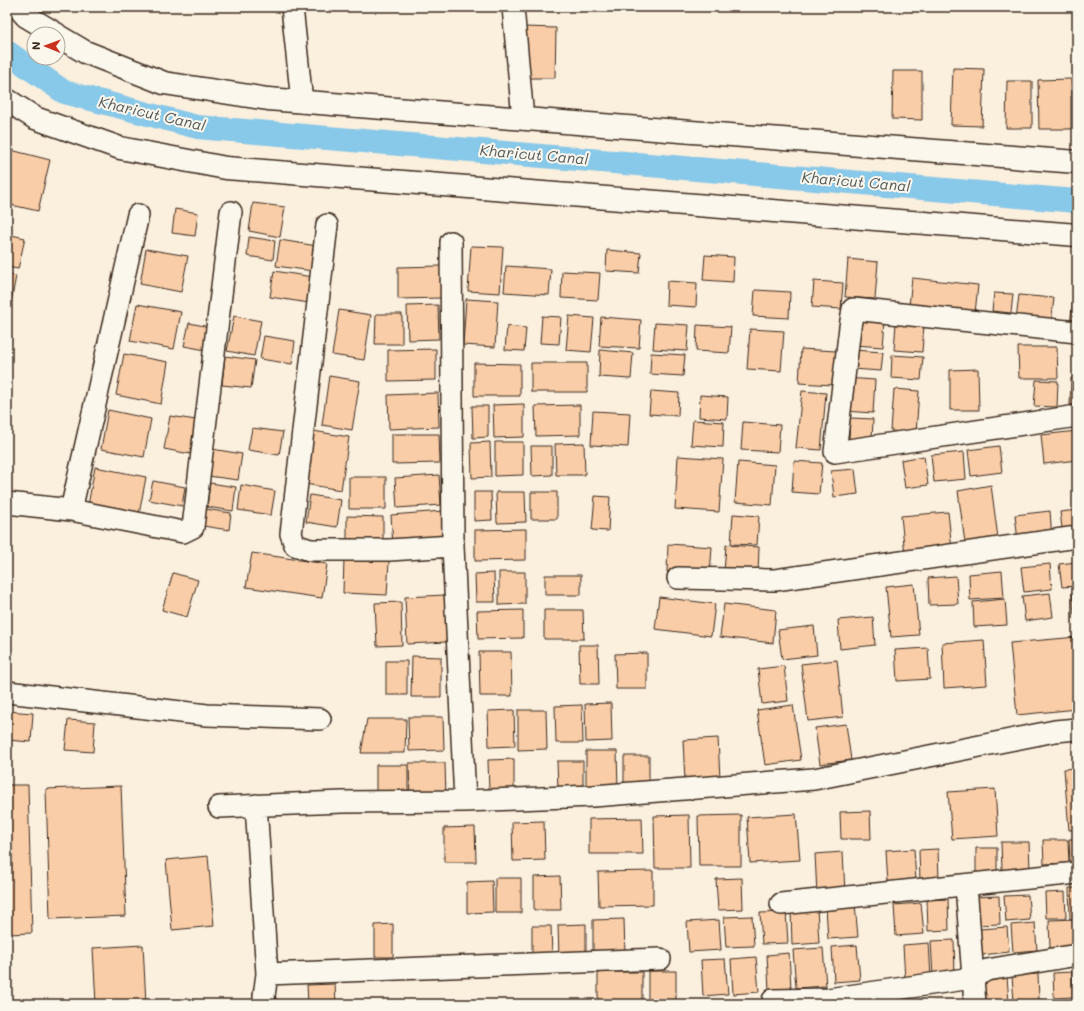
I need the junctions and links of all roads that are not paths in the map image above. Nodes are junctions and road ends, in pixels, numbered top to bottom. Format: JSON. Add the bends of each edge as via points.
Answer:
{"nodes":[{"id":1,"x":18,"y":7,"type":"edge"},
{"id":2,"x":292,"y":7,"type":"edge"},
{"id":3,"x":513,"y":7,"type":"edge"},
{"id":4,"x":42,"y":26,"type":"edge"},
{"id":5,"x":66,"y":40,"type":"edge"},
{"id":6,"x":7,"y":100,"type":"edge"},
{"id":7,"x":302,"y":102,"type":"junction"},
{"id":8,"x":523,"y":119,"type":"junction"},
{"id":9,"x":1077,"y":162,"type":"edge"},
{"id":10,"x":231,"y":212,"type":"dead end"},
{"id":11,"x":138,"y":215,"type":"dead end"},
{"id":12,"x":327,"y":225,"type":"dead end"},
{"id":13,"x":1077,"y":235,"type":"edge"},
{"id":14,"x":451,"y":242,"type":"dead end"},
{"id":15,"x":1077,"y":332,"type":"edge"},
{"id":16,"x":1077,"y":416,"type":"edge"},
{"id":17,"x":7,"y":503,"type":"edge"},
{"id":18,"x":71,"y":510,"type":"junction"},
{"id":19,"x":1077,"y":537,"type":"edge"},
{"id":20,"x":453,"y":546,"type":"junction"},
{"id":21,"x":678,"y":578,"type":"dead end"},
{"id":22,"x":7,"y":692,"type":"edge"},
{"id":23,"x":320,"y":719,"type":"dead end"},
{"id":24,"x":1077,"y":729,"type":"edge"},
{"id":25,"x":465,"y":801,"type":"junction"},
{"id":26,"x":256,"y":805,"type":"junction"},
{"id":27,"x":219,"y":807,"type":"dead end"},
{"id":28,"x":1077,"y":873,"type":"edge"},
{"id":29,"x":966,"y":885,"type":"junction"},
{"id":30,"x":781,"y":904,"type":"dead end"},
{"id":31,"x":1077,"y":955,"type":"edge"},
{"id":32,"x":660,"y":960,"type":"dead end"},
{"id":33,"x":267,"y":974,"type":"junction"},
{"id":34,"x":972,"y":978,"type":"junction"},
{"id":35,"x":774,"y":1000,"type":"dead end"},
{"id":36,"x":265,"y":1004,"type":"edge"},
{"id":37,"x":975,"y":1004,"type":"edge"}],
"edges":[{"from":1,"to":4,"type":"street","via":[[26,16]]},
{"from":2,"to":7,"type":"street"},
{"from":3,"to":8,"type":"street"},
{"from":5,"to":7,"type":"street","via":[[85,52],[164,83]]},
{"from":6,"to":13,"type":"street","via":[[35,118],[120,148],[226,168]]},
{"from":7,"to":8,"type":"street"},
{"from":8,"to":9,"type":"street"},
{"from":10,"to":18,"type":"street","via":[[193,527],[183,532]]},
{"from":11,"to":18,"type":"street"},
{"from":12,"to":20,"type":"street","via":[[291,534],[295,545],[310,550],[389,550]]},
{"from":14,"to":20,"type":"street"},
{"from":15,"to":16,"type":"street","via":[[853,309],[835,452]]},
{"from":17,"to":18,"type":"street"},
{"from":19,"to":21,"type":"street","via":[[775,580]]},
{"from":20,"to":25,"type":"street"},
{"from":22,"to":23,"type":"street","via":[[207,715]]},
{"from":24,"to":25,"type":"street","via":[[1054,731],[814,779],[593,796]]},
{"from":25,"to":26,"type":"street"},
{"from":26,"to":27,"type":"street"},
{"from":26,"to":33,"type":"street"},
{"from":28,"to":29,"type":"street"},
{"from":29,"to":30,"type":"street"},
{"from":29,"to":34,"type":"street"},
{"from":31,"to":34,"type":"street","via":[[987,970]]},
{"from":32,"to":33,"type":"street"},
{"from":33,"to":36,"type":"street"},
{"from":34,"to":35,"type":"street","via":[[828,999]]},
{"from":34,"to":37,"type":"street"}]}
